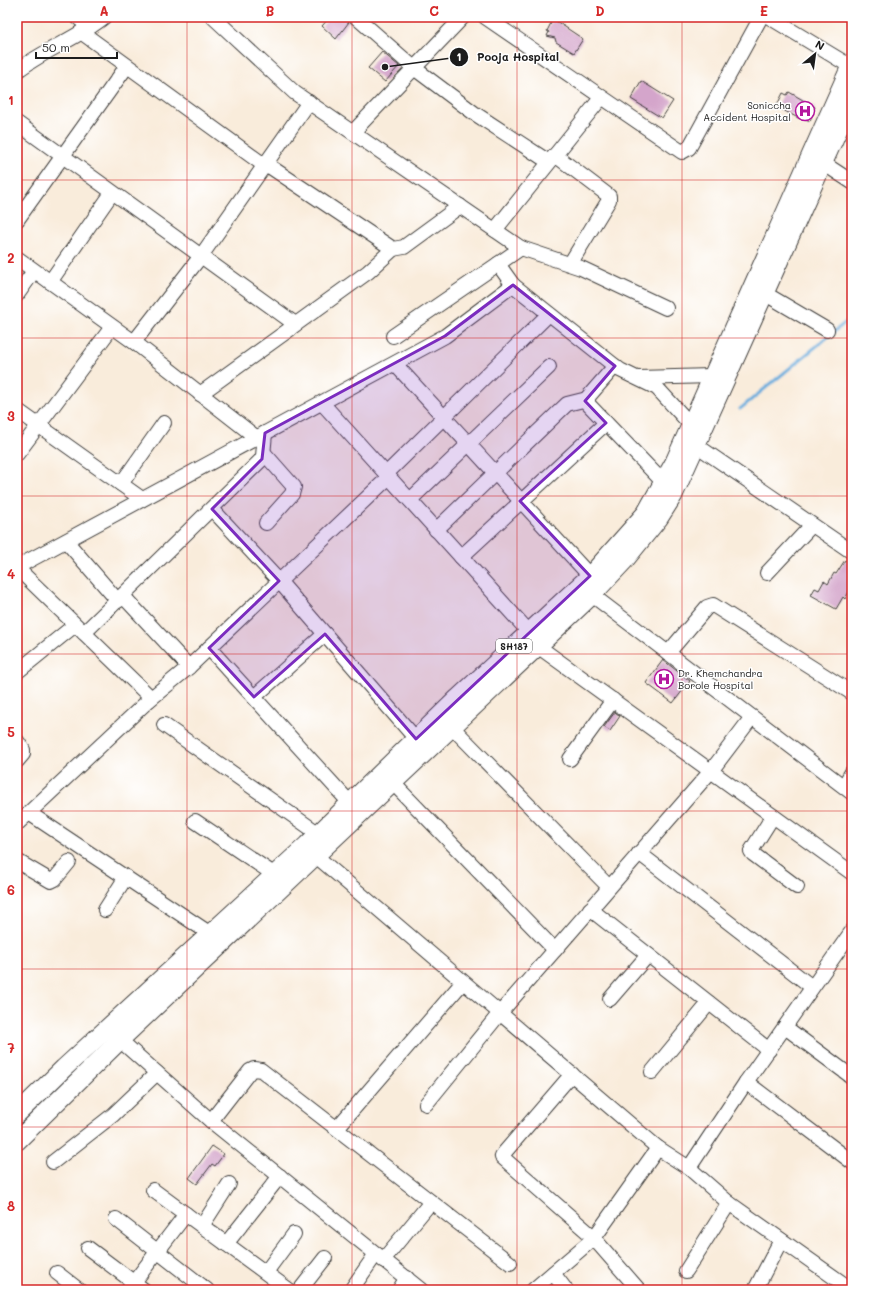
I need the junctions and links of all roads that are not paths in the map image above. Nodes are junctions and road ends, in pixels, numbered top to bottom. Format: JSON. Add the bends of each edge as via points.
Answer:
{"nodes":[{"id":1,"x":77,"y":17,"type":"edge"},
{"id":2,"x":104,"y":17,"type":"edge"},
{"id":3,"x":213,"y":17,"type":"edge"},
{"id":4,"x":463,"y":17,"type":"edge"},
{"id":5,"x":485,"y":17,"type":"edge"},
{"id":6,"x":761,"y":17,"type":"edge"},
{"id":7,"x":769,"y":17,"type":"edge"},
{"id":8,"x":363,"y":19,"type":"edge"},
{"id":9,"x":86,"y":30,"type":"junction"},
{"id":10,"x":851,"y":65,"type":"edge"},
{"id":11,"x":127,"y":66,"type":"junction"},
{"id":12,"x":414,"y":68,"type":"junction"},
{"id":13,"x":17,"y":71,"type":"edge"},
{"id":14,"x":601,"y":98,"type":"junction"},
{"id":15,"x":852,"y":99,"type":"edge"},
{"id":16,"x":309,"y":102,"type":"junction"},
{"id":17,"x":17,"y":123,"type":"edge"},
{"id":18,"x":353,"y":132,"type":"junction"},
{"id":19,"x":63,"y":158,"type":"junction"},
{"id":20,"x":552,"y":159,"type":"junction"},
{"id":21,"x":823,"y":163,"type":"junction"},
{"id":22,"x":265,"y":164,"type":"junction"},
{"id":23,"x":852,"y":182,"type":"edge"},
{"id":24,"x":112,"y":192,"type":"junction"},
{"id":25,"x":460,"y":206,"type":"junction"},
{"id":26,"x":17,"y":220,"type":"edge"},
{"id":27,"x":495,"y":230,"type":"junction"},
{"id":28,"x":521,"y":248,"type":"junction"},
{"id":29,"x":393,"y":250,"type":"junction"},
{"id":30,"x":201,"y":256,"type":"junction"},
{"id":31,"x":17,"y":258,"type":"edge"},
{"id":32,"x":498,"y":264,"type":"junction"},
{"id":33,"x":570,"y":264,"type":"junction"},
{"id":34,"x":34,"y":270,"type":"junction"},
{"id":35,"x":50,"y":282,"type":"junction"},
{"id":36,"x":513,"y":284,"type":"junction"},
{"id":37,"x":764,"y":293,"type":"junction"},
{"id":38,"x":17,"y":295,"type":"edge"},
{"id":39,"x":666,"y":308,"type":"dead end"},
{"id":40,"x":549,"y":314,"type":"junction"},
{"id":41,"x":112,"y":327,"type":"junction"},
{"id":42,"x":292,"y":327,"type":"junction"},
{"id":43,"x":827,"y":330,"type":"dead end"},
{"id":44,"x":393,"y":336,"type":"dead end"},
{"id":45,"x":134,"y":342,"type":"junction"},
{"id":46,"x":395,"y":364,"type":"junction"},
{"id":47,"x":615,"y":366,"type":"junction"},
{"id":48,"x":549,"y":367,"type":"dead end"},
{"id":49,"x":712,"y":376,"type":"junction"},
{"id":50,"x":636,"y":378,"type":"junction"},
{"id":51,"x":200,"y":394,"type":"junction"},
{"id":52,"x":587,"y":399,"type":"junction"},
{"id":53,"x":322,"y":403,"type":"junction"},
{"id":54,"x":17,"y":410,"type":"edge"},
{"id":55,"x":445,"y":418,"type":"junction"},
{"id":56,"x":164,"y":423,"type":"dead end"},
{"id":57,"x":606,"y":423,"type":"junction"},
{"id":58,"x":38,"y":425,"type":"junction"},
{"id":59,"x":691,"y":425,"type":"junction"},
{"id":60,"x":261,"y":435,"type":"junction"},
{"id":61,"x":468,"y":443,"type":"junction"},
{"id":62,"x":696,"y":445,"type":"junction"},
{"id":63,"x":264,"y":453,"type":"junction"},
{"id":64,"x":17,"y":454,"type":"edge"},
{"id":65,"x":494,"y":472,"type":"junction"},
{"id":66,"x":387,"y":475,"type":"junction"},
{"id":67,"x":664,"y":483,"type":"junction"},
{"id":68,"x":121,"y":484,"type":"junction"},
{"id":69,"x":142,"y":499,"type":"junction"},
{"id":70,"x":410,"y":500,"type":"junction"},
{"id":71,"x":520,"y":501,"type":"junction"},
{"id":72,"x":212,"y":509,"type":"junction"},
{"id":73,"x":266,"y":523,"type":"dead end"},
{"id":74,"x":812,"y":525,"type":"junction"},
{"id":75,"x":436,"y":530,"type":"junction"},
{"id":76,"x":66,"y":541,"type":"junction"},
{"id":77,"x":852,"y":552,"type":"edge"},
{"id":78,"x":461,"y":557,"type":"junction"},
{"id":79,"x":17,"y":568,"type":"edge"},
{"id":80,"x":767,"y":573,"type":"dead end"},
{"id":81,"x":590,"y":576,"type":"junction"},
{"id":82,"x":279,"y":581,"type":"junction"},
{"id":83,"x":592,"y":595,"type":"junction"},
{"id":84,"x":120,"y":599,"type":"junction"},
{"id":85,"x":80,"y":629,"type":"junction"},
{"id":86,"x":325,"y":634,"type":"junction"},
{"id":87,"x":534,"y":640,"type":"junction"},
{"id":88,"x":209,"y":648,"type":"junction"},
{"id":89,"x":668,"y":653,"type":"junction"},
{"id":90,"x":189,"y":667,"type":"junction"},
{"id":91,"x":17,"y":672,"type":"edge"},
{"id":92,"x":852,"y":693,"type":"edge"},
{"id":93,"x":254,"y":697,"type":"junction"},
{"id":94,"x":149,"y":700,"type":"junction"},
{"id":95,"x":614,"y":700,"type":"junction"},
{"id":96,"x":752,"y":716,"type":"junction"},
{"id":97,"x":164,"y":725,"type":"dead end"},
{"id":98,"x":452,"y":728,"type":"junction"},
{"id":99,"x":416,"y":739,"type":"junction"},
{"id":100,"x":17,"y":741,"type":"edge"},
{"id":101,"x":570,"y":759,"type":"dead end"},
{"id":102,"x":17,"y":762,"type":"edge"},
{"id":103,"x":711,"y":771,"type":"junction"},
{"id":104,"x":852,"y":772,"type":"edge"},
{"id":105,"x":393,"y":783,"type":"junction"},
{"id":106,"x":848,"y":789,"type":"edge"},
{"id":107,"x":350,"y":803,"type":"junction"},
{"id":108,"x":773,"y":816,"type":"junction"},
{"id":109,"x":21,"y":819,"type":"edge"},
{"id":110,"x":195,"y":821,"type":"dead end"},
{"id":111,"x":318,"y":834,"type":"junction"},
{"id":112,"x":639,"y":853,"type":"junction"},
{"id":113,"x":316,"y":856,"type":"junction"},
{"id":114,"x":17,"y":861,"type":"edge"},
{"id":115,"x":69,"y":862,"type":"dead end"},
{"id":116,"x":852,"y":873,"type":"edge"},
{"id":117,"x":275,"y":875,"type":"junction"},
{"id":118,"x":126,"y":877,"type":"junction"},
{"id":119,"x":610,"y":887,"type":"junction"},
{"id":120,"x":798,"y":887,"type":"dead end"},
{"id":121,"x":105,"y":910,"type":"dead end"},
{"id":122,"x":590,"y":910,"type":"junction"},
{"id":123,"x":852,"y":931,"type":"edge"},
{"id":124,"x":217,"y":938,"type":"junction"},
{"id":125,"x":555,"y":950,"type":"junction"},
{"id":126,"x":648,"y":955,"type":"junction"},
{"id":127,"x":463,"y":982,"type":"junction"},
{"id":128,"x":812,"y":987,"type":"junction"},
{"id":129,"x":610,"y":999,"type":"dead end"},
{"id":130,"x":709,"y":1003,"type":"junction"},
{"id":131,"x":500,"y":1013,"type":"junction"},
{"id":132,"x":785,"y":1027,"type":"junction"},
{"id":133,"x":114,"y":1035,"type":"junction"},
{"id":134,"x":763,"y":1045,"type":"junction"},
{"id":135,"x":652,"y":1072,"type":"dead end"},
{"id":136,"x":157,"y":1073,"type":"junction"},
{"id":137,"x":572,"y":1074,"type":"junction"},
{"id":138,"x":852,"y":1076,"type":"edge"},
{"id":139,"x":746,"y":1082,"type":"junction"},
{"id":140,"x":426,"y":1104,"type":"dead end"},
{"id":141,"x":17,"y":1114,"type":"edge"},
{"id":142,"x":211,"y":1121,"type":"junction"},
{"id":143,"x":337,"y":1128,"type":"junction"},
{"id":144,"x":17,"y":1141,"type":"edge"},
{"id":145,"x":663,"y":1151,"type":"junction"},
{"id":146,"x":53,"y":1162,"type":"dead end"},
{"id":147,"x":852,"y":1162,"type":"edge"},
{"id":148,"x":686,"y":1166,"type":"junction"},
{"id":149,"x":280,"y":1176,"type":"junction"},
{"id":150,"x":229,"y":1184,"type":"dead end"},
{"id":151,"x":153,"y":1190,"type":"dead end"},
{"id":152,"x":431,"y":1202,"type":"junction"},
{"id":153,"x":729,"y":1203,"type":"junction"},
{"id":154,"x":186,"y":1214,"type":"junction"},
{"id":155,"x":116,"y":1220,"type":"dead end"},
{"id":156,"x":202,"y":1226,"type":"junction"},
{"id":157,"x":294,"y":1234,"type":"dead end"},
{"id":158,"x":592,"y":1236,"type":"junction"},
{"id":159,"x":782,"y":1240,"type":"junction"},
{"id":160,"x":226,"y":1244,"type":"junction"},
{"id":161,"x":88,"y":1248,"type":"dead end"},
{"id":162,"x":158,"y":1251,"type":"junction"},
{"id":163,"x":380,"y":1257,"type":"junction"},
{"id":164,"x":325,"y":1258,"type":"dead end"},
{"id":165,"x":510,"y":1263,"type":"dead end"},
{"id":166,"x":686,"y":1271,"type":"dead end"},
{"id":167,"x":266,"y":1272,"type":"junction"},
{"id":168,"x":57,"y":1273,"type":"dead end"},
{"id":169,"x":553,"y":1273,"type":"junction"},
{"id":170,"x":403,"y":1284,"type":"edge"},
{"id":171,"x":136,"y":1287,"type":"edge"},
{"id":172,"x":79,"y":1290,"type":"edge"},
{"id":173,"x":207,"y":1290,"type":"edge"},
{"id":174,"x":289,"y":1290,"type":"edge"},
{"id":175,"x":300,"y":1290,"type":"edge"},
{"id":176,"x":351,"y":1290,"type":"edge"},
{"id":177,"x":421,"y":1290,"type":"edge"},
{"id":178,"x":533,"y":1290,"type":"edge"},
{"id":179,"x":566,"y":1290,"type":"edge"},
{"id":180,"x":639,"y":1290,"type":"edge"},
{"id":181,"x":755,"y":1290,"type":"edge"},
{"id":182,"x":852,"y":1290,"type":"edge"}],
"edges":[{"from":1,"to":9,"type":"street"},
{"from":2,"to":9,"type":"street"},
{"from":3,"to":16,"type":"street"},
{"from":4,"to":12,"type":"street"},
{"from":5,"to":14,"type":"street"},
{"from":6,"to":14,"type":"street","via":[[686,152],[677,151]]},
{"from":7,"to":10,"type":"street"},
{"from":8,"to":12,"type":"street"},
{"from":9,"to":11,"type":"street"},
{"from":9,"to":13,"type":"street"},
{"from":10,"to":49,"type":"main road","number":"SH187"},
{"from":11,"to":19,"type":"street"},
{"from":11,"to":22,"type":"street"},
{"from":12,"to":18,"type":"street"},
{"from":12,"to":20,"type":"street","via":[[474,113]]},
{"from":14,"to":20,"type":"street"},
{"from":15,"to":21,"type":"main road","number":"SH187"},
{"from":16,"to":18,"type":"street"},
{"from":16,"to":22,"type":"street"},
{"from":17,"to":19,"type":"street"},
{"from":18,"to":25,"type":"street"},
{"from":19,"to":24,"type":"street"},
{"from":19,"to":26,"type":"street"},
{"from":20,"to":27,"type":"street"},
{"from":20,"to":33,"type":"street","via":[[609,196]]},
{"from":21,"to":23,"type":"street"},
{"from":21,"to":37,"type":"main road","number":"SH187"},
{"from":22,"to":29,"type":"street"},
{"from":22,"to":30,"type":"street"},
{"from":24,"to":30,"type":"street"},
{"from":24,"to":35,"type":"street"},
{"from":25,"to":27,"type":"street"},
{"from":25,"to":29,"type":"street","via":[[404,247]]},
{"from":27,"to":28,"type":"street"},
{"from":28,"to":32,"type":"street"},
{"from":28,"to":33,"type":"street"},
{"from":29,"to":42,"type":"street","via":[[368,272]]},
{"from":30,"to":42,"type":"street","via":[[291,321]]},
{"from":30,"to":45,"type":"street"},
{"from":31,"to":34,"type":"street"},
{"from":32,"to":36,"type":"street"},
{"from":32,"to":44,"type":"street"},
{"from":33,"to":39,"type":"street"},
{"from":34,"to":35,"type":"street"},
{"from":34,"to":38,"type":"street"},
{"from":35,"to":41,"type":"street"},
{"from":36,"to":40,"type":"street"},
{"from":36,"to":46,"type":"street","via":[[445,336]]},
{"from":37,"to":43,"type":"street"},
{"from":37,"to":62,"type":"main road","number":"SH187"},
{"from":40,"to":47,"type":"street"},
{"from":40,"to":55,"type":"street"},
{"from":41,"to":45,"type":"street"},
{"from":41,"to":58,"type":"street"},
{"from":42,"to":51,"type":"street"},
{"from":45,"to":51,"type":"street"},
{"from":46,"to":53,"type":"street"},
{"from":46,"to":55,"type":"street"},
{"from":47,"to":50,"type":"street"},
{"from":47,"to":52,"type":"street"},
{"from":48,"to":61,"type":"street"},
{"from":49,"to":50,"type":"street"},
{"from":49,"to":59,"type":"main road","number":"SH187"},
{"from":50,"to":59,"type":"street","via":[[656,388]]},
{"from":51,"to":60,"type":"street"},
{"from":52,"to":57,"type":"street","via":[[588,404]]},
{"from":52,"to":65,"type":"street","via":[[567,404]]},
{"from":53,"to":60,"type":"street"},
{"from":53,"to":66,"type":"street"},
{"from":54,"to":58,"type":"street"},
{"from":55,"to":61,"type":"street"},
{"from":55,"to":66,"type":"street"},
{"from":56,"to":68,"type":"street"},
{"from":57,"to":67,"type":"street"},
{"from":57,"to":71,"type":"street"},
{"from":58,"to":64,"type":"street"},
{"from":58,"to":68,"type":"street"},
{"from":59,"to":67,"type":"main road","number":"SH187"},
{"from":60,"to":63,"type":"street"},
{"from":60,"to":69,"type":"street"},
{"from":61,"to":65,"type":"street"},
{"from":61,"to":70,"type":"street"},
{"from":62,"to":74,"type":"street"},
{"from":62,"to":83,"type":"main road","number":"SH187","via":[[673,496],[659,518]]},
{"from":63,"to":72,"type":"street","via":[[260,461]]},
{"from":63,"to":73,"type":"street","via":[[294,488],[292,494]]},
{"from":65,"to":71,"type":"street"},
{"from":65,"to":75,"type":"street"},
{"from":66,"to":70,"type":"street"},
{"from":66,"to":82,"type":"street"},
{"from":67,"to":81,"type":"main road","number":"SH187","via":[[646,513]]},
{"from":68,"to":69,"type":"street"},
{"from":69,"to":76,"type":"street"},
{"from":70,"to":75,"type":"street"},
{"from":71,"to":78,"type":"street"},
{"from":71,"to":81,"type":"street"},
{"from":72,"to":82,"type":"street"},
{"from":72,"to":84,"type":"street"},
{"from":74,"to":77,"type":"street"},
{"from":74,"to":80,"type":"street"},
{"from":75,"to":78,"type":"street"},
{"from":76,"to":79,"type":"street"},
{"from":76,"to":84,"type":"street"},
{"from":78,"to":87,"type":"street"},
{"from":79,"to":85,"type":"street"},
{"from":81,"to":87,"type":"main road","number":"SH187"},
{"from":82,"to":86,"type":"street"},
{"from":82,"to":88,"type":"street"},
{"from":83,"to":87,"type":"main road","number":"SH187"},
{"from":83,"to":89,"type":"street"},
{"from":84,"to":85,"type":"street"},
{"from":84,"to":90,"type":"street"},
{"from":85,"to":91,"type":"street"},
{"from":85,"to":94,"type":"street","via":[[147,694]]},
{"from":86,"to":93,"type":"street"},
{"from":86,"to":99,"type":"street"},
{"from":87,"to":95,"type":"street"},
{"from":87,"to":98,"type":"main road","number":"SH187"},
{"from":87,"to":99,"type":"main road","number":"SH187"},
{"from":88,"to":90,"type":"street"},
{"from":88,"to":93,"type":"street"},
{"from":89,"to":92,"type":"street","via":[[707,607],[713,605]]},
{"from":89,"to":96,"type":"street"},
{"from":90,"to":94,"type":"street"},
{"from":93,"to":107,"type":"street"},
{"from":94,"to":109,"type":"street"},
{"from":95,"to":101,"type":"street"},
{"from":95,"to":103,"type":"street"},
{"from":96,"to":103,"type":"street"},
{"from":96,"to":106,"type":"street"},
{"from":97,"to":111,"type":"street"},
{"from":98,"to":105,"type":"main road","number":"SH187"},
{"from":98,"to":119,"type":"street"},
{"from":99,"to":107,"type":"main road","number":"SH187"},
{"from":100,"to":102,"type":"street","via":[[23,750]]},
{"from":103,"to":108,"type":"street"},
{"from":103,"to":112,"type":"street"},
{"from":104,"to":106,"type":"street"},
{"from":105,"to":113,"type":"main road","number":"SH187"},
{"from":105,"to":125,"type":"street"},
{"from":107,"to":111,"type":"main road","number":"SH187"},
{"from":108,"to":116,"type":"street"},
{"from":108,"to":120,"type":"street","via":[[751,851]]},
{"from":109,"to":118,"type":"street"},
{"from":110,"to":117,"type":"street"},
{"from":111,"to":117,"type":"main road","number":"SH187"},
{"from":112,"to":119,"type":"street"},
{"from":112,"to":128,"type":"street"},
{"from":113,"to":124,"type":"main road","number":"SH187"},
{"from":113,"to":127,"type":"street"},
{"from":114,"to":115,"type":"street","via":[[51,881]]},
{"from":117,"to":124,"type":"main road","number":"SH187"},
{"from":118,"to":121,"type":"street"},
{"from":118,"to":124,"type":"street"},
{"from":119,"to":122,"type":"street"},
{"from":122,"to":125,"type":"street"},
{"from":122,"to":126,"type":"street"},
{"from":123,"to":128,"type":"street"},
{"from":124,"to":133,"type":"main road","number":"SH187"},
{"from":125,"to":131,"type":"street"},
{"from":126,"to":129,"type":"street"},
{"from":126,"to":130,"type":"street"},
{"from":127,"to":131,"type":"street"},
{"from":127,"to":143,"type":"street"},
{"from":128,"to":132,"type":"street"},
{"from":130,"to":134,"type":"street"},
{"from":130,"to":135,"type":"street"},
{"from":131,"to":137,"type":"street"},
{"from":131,"to":140,"type":"street"},
{"from":132,"to":134,"type":"street"},
{"from":132,"to":138,"type":"street"},
{"from":133,"to":136,"type":"street"},
{"from":133,"to":141,"type":"main road","number":"SH187"},
{"from":133,"to":144,"type":"main road","number":"SH187"},
{"from":134,"to":139,"type":"street"},
{"from":136,"to":142,"type":"street"},
{"from":136,"to":146,"type":"street","via":[[113,1115]]},
{"from":137,"to":145,"type":"street"},
{"from":137,"to":158,"type":"street","via":[[502,1157]]},
{"from":139,"to":147,"type":"street"},
{"from":139,"to":148,"type":"street"},
{"from":142,"to":143,"type":"street","via":[[250,1071],[258,1068]]},
{"from":142,"to":149,"type":"street"},
{"from":143,"to":152,"type":"street"},
{"from":145,"to":148,"type":"street"},
{"from":145,"to":158,"type":"street"},
{"from":148,"to":153,"type":"street"},
{"from":149,"to":160,"type":"street"},
{"from":149,"to":163,"type":"street"},
{"from":150,"to":156,"type":"street"},
{"from":151,"to":154,"type":"street"},
{"from":152,"to":163,"type":"street"},
{"from":152,"to":165,"type":"street"},
{"from":153,"to":159,"type":"street"},
{"from":153,"to":166,"type":"street"},
{"from":154,"to":156,"type":"street"},
{"from":154,"to":162,"type":"street"},
{"from":155,"to":162,"type":"street"},
{"from":156,"to":160,"type":"street"},
{"from":157,"to":167,"type":"street"},
{"from":158,"to":169,"type":"street"},
{"from":158,"to":180,"type":"street"},
{"from":159,"to":181,"type":"street"},
{"from":159,"to":182,"type":"street"},
{"from":160,"to":167,"type":"street"},
{"from":161,"to":171,"type":"street"},
{"from":162,"to":171,"type":"street"},
{"from":162,"to":173,"type":"street"},
{"from":163,"to":170,"type":"street"},
{"from":163,"to":176,"type":"street"},
{"from":164,"to":175,"type":"street"},
{"from":167,"to":174,"type":"street"},
{"from":168,"to":172,"type":"street"},
{"from":169,"to":178,"type":"street"},
{"from":169,"to":179,"type":"street"},
{"from":170,"to":177,"type":"street"}]}
